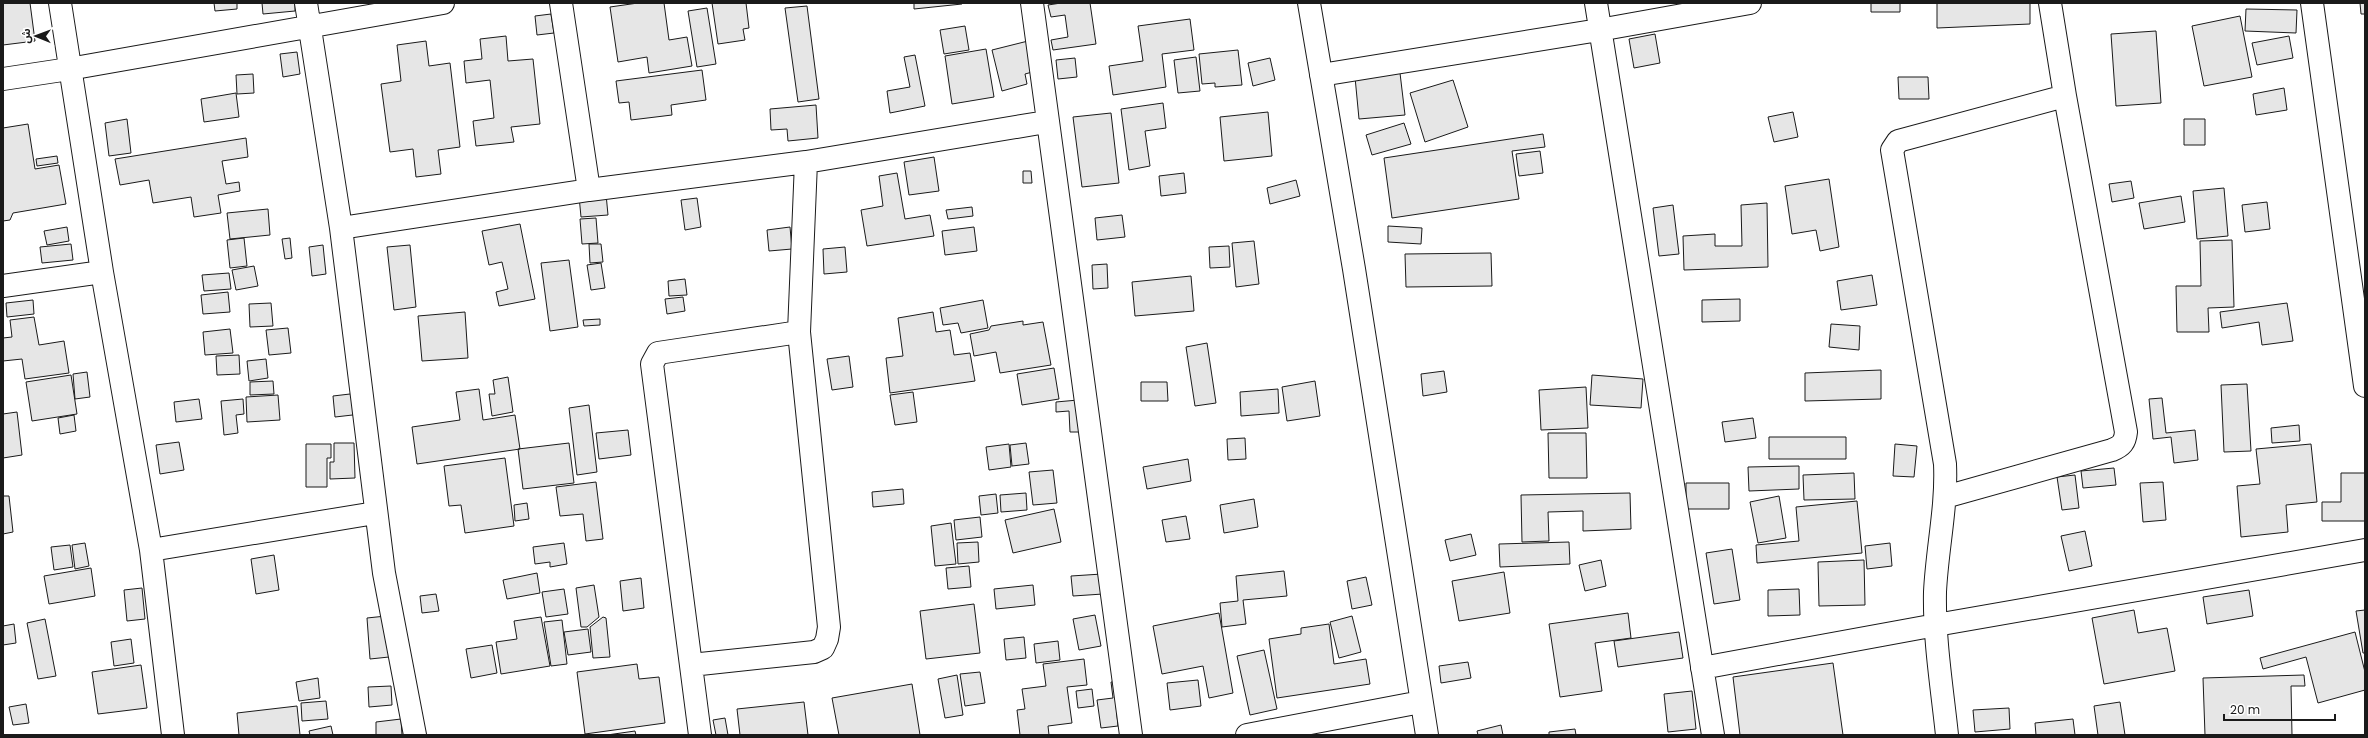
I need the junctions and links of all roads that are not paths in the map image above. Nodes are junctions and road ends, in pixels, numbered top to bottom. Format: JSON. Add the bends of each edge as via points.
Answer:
{"nodes":[{"id":1,"x":60,"y":3,"type":"edge"},
{"id":2,"x":306,"y":3,"type":"edge"},
{"id":3,"x":443,"y":3,"type":"edge"},
{"id":4,"x":561,"y":3,"type":"edge"},
{"id":5,"x":1032,"y":3,"type":"edge"},
{"id":6,"x":1309,"y":3,"type":"edge"},
{"id":7,"x":1596,"y":3,"type":"edge"},
{"id":8,"x":1750,"y":3,"type":"edge"},
{"id":9,"x":2050,"y":3,"type":"edge"},
{"id":10,"x":2312,"y":3,"type":"edge"},
{"id":11,"x":309,"y":26,"type":"junction"},
{"id":12,"x":1599,"y":30,"type":"junction"},
{"id":13,"x":69,"y":69,"type":"junction"},
{"id":14,"x":1321,"y":75,"type":"junction"},
{"id":15,"x":3,"y":79,"type":"edge"},
{"id":16,"x":2065,"y":96,"type":"junction"},
{"id":17,"x":1046,"y":122,"type":"junction"},
{"id":18,"x":806,"y":162,"type":"junction"},
{"id":19,"x":589,"y":190,"type":"junction"},
{"id":20,"x":341,"y":228,"type":"junction"},
{"id":21,"x":102,"y":272,"type":"junction"},
{"id":22,"x":3,"y":286,"type":"edge"},
{"id":23,"x":799,"y":332,"type":"junction"},
{"id":24,"x":2365,"y":386,"type":"edge"},
{"id":25,"x":1945,"y":497,"type":"junction"},
{"id":26,"x":375,"y":513,"type":"junction"},
{"id":27,"x":151,"y":550,"type":"junction"},
{"id":28,"x":2365,"y":550,"type":"edge"},
{"id":29,"x":1936,"y":625,"type":"junction"},
{"id":30,"x":691,"y":665,"type":"junction"},
{"id":31,"x":1702,"y":668,"type":"junction"},
{"id":32,"x":1421,"y":702,"type":"junction"},
{"id":33,"x":173,"y":735,"type":"edge"},
{"id":34,"x":415,"y":735,"type":"edge"},
{"id":35,"x":700,"y":735,"type":"edge"},
{"id":36,"x":1131,"y":735,"type":"edge"},
{"id":37,"x":1247,"y":735,"type":"edge"},
{"id":38,"x":1427,"y":735,"type":"edge"},
{"id":39,"x":1713,"y":735,"type":"edge"},
{"id":40,"x":1947,"y":735,"type":"edge"}],
"edges":[{"from":1,"to":13,"type":"street"},
{"from":2,"to":11,"type":"street"},
{"from":3,"to":11,"type":"street"},
{"from":4,"to":19,"type":"street"},
{"from":5,"to":17,"type":"street"},
{"from":6,"to":14,"type":"street"},
{"from":7,"to":12,"type":"street"},
{"from":8,"to":12,"type":"street"},
{"from":9,"to":16,"type":"street"},
{"from":10,"to":24,"type":"street"},
{"from":11,"to":13,"type":"street"},
{"from":11,"to":20,"type":"street"},
{"from":12,"to":14,"type":"street"},
{"from":12,"to":31,"type":"street"},
{"from":13,"to":15,"type":"street"},
{"from":13,"to":21,"type":"street"},
{"from":14,"to":32,"type":"street","via":[[1354,268]]},
{"from":16,"to":25,"type":"street","via":[[1898,141],[1892,150],[1945,464]]},
{"from":16,"to":25,"type":"street","via":[[2126,432],[2125,439],[2120,447],[2112,450]]},
{"from":17,"to":18,"type":"street"},
{"from":17,"to":36,"type":"street"},
{"from":18,"to":19,"type":"street"},
{"from":18,"to":23,"type":"street"},
{"from":19,"to":20,"type":"street"},
{"from":20,"to":26,"type":"street"},
{"from":21,"to":22,"type":"street"},
{"from":21,"to":27,"type":"street"},
{"from":23,"to":30,"type":"street","via":[[829,627],[827,639],[823,648],[814,652]]},
{"from":23,"to":30,"type":"street","via":[[658,353],[654,357],[652,364],[656,399]]},
{"from":25,"to":29,"type":"street","via":[[1937,562]]},
{"from":26,"to":27,"type":"street"},
{"from":26,"to":34,"type":"street"},
{"from":27,"to":33,"type":"street"},
{"from":28,"to":29,"type":"street"},
{"from":29,"to":31,"type":"street"},
{"from":29,"to":40,"type":"street"},
{"from":30,"to":35,"type":"street"},
{"from":31,"to":39,"type":"street"},
{"from":32,"to":37,"type":"street"},
{"from":32,"to":38,"type":"street"}]}
